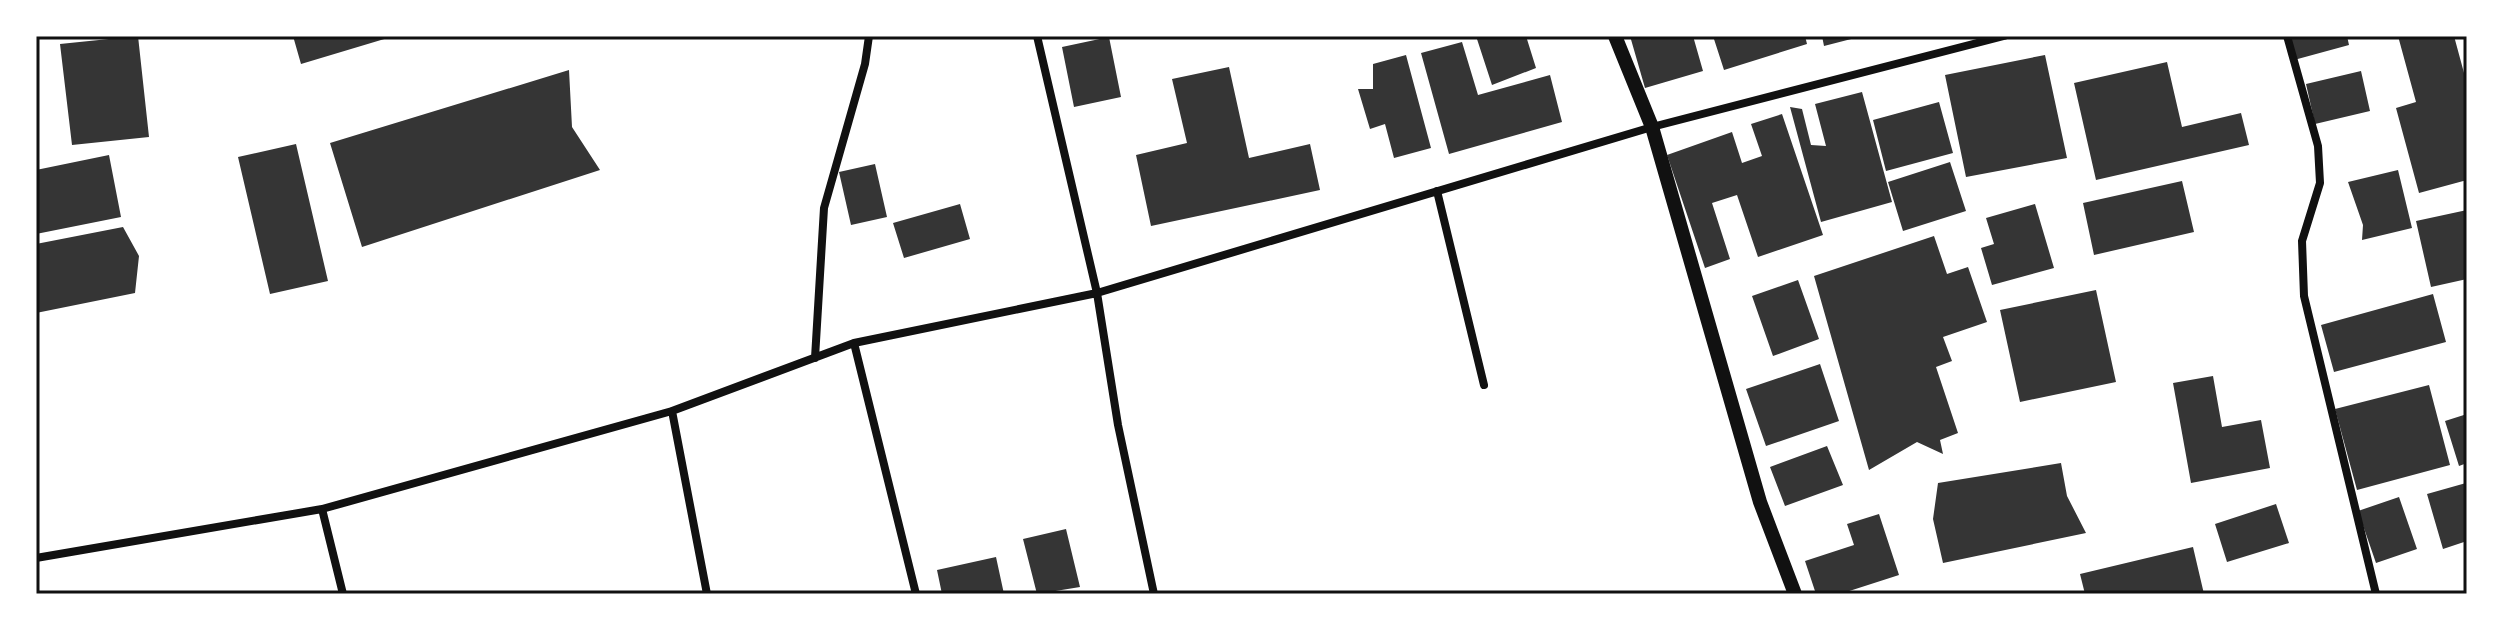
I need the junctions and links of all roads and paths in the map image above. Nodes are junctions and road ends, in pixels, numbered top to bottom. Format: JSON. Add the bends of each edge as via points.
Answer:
{"nodes":[{"id":1,"x":869,"y":36,"type":"edge"},
{"id":2,"x":1037,"y":36,"type":"edge"},
{"id":3,"x":1615,"y":36,"type":"edge"},
{"id":4,"x":2004,"y":36,"type":"edge"},
{"id":5,"x":2287,"y":36,"type":"edge"},
{"id":6,"x":1652,"y":127,"type":"junction"},
{"id":7,"x":1437,"y":191,"type":"junction"},
{"id":8,"x":1097,"y":293,"type":"junction"},
{"id":9,"x":854,"y":343,"type":"junction"},
{"id":10,"x":815,"y":358,"type":"junction"},
{"id":11,"x":1484,"y":385,"type":"dead end"},
{"id":12,"x":672,"y":411,"type":"junction"},
{"id":13,"x":322,"y":509,"type":"junction"},
{"id":14,"x":36,"y":558,"type":"edge"},
{"id":15,"x":343,"y":594,"type":"edge"},
{"id":16,"x":707,"y":594,"type":"edge"},
{"id":17,"x":916,"y":594,"type":"edge"},
{"id":18,"x":1154,"y":594,"type":"edge"},
{"id":19,"x":1795,"y":594,"type":"edge"},
{"id":20,"x":2376,"y":594,"type":"edge"}],
"edges":[{"from":1,"to":10,"type":"street","via":[[824,208]]},
{"from":2,"to":8,"type":"street"},
{"from":3,"to":6,"type":"street"},
{"from":4,"to":6,"type":"street"},
{"from":5,"to":20,"type":"street","via":[[2318,146],[2320,183],[2302,241],[2304,296]]},
{"from":6,"to":7,"type":"street"},
{"from":6,"to":19,"type":"street","via":[[1760,502]]},
{"from":7,"to":8,"type":"street"},
{"from":7,"to":11,"type":"street"},
{"from":8,"to":9,"type":"street"},
{"from":8,"to":18,"type":"street"},
{"from":9,"to":10,"type":"street"},
{"from":9,"to":17,"type":"street"},
{"from":10,"to":12,"type":"street"},
{"from":12,"to":13,"type":"street"},
{"from":12,"to":16,"type":"street"},
{"from":13,"to":14,"type":"street"},
{"from":13,"to":15,"type":"street"}]}
